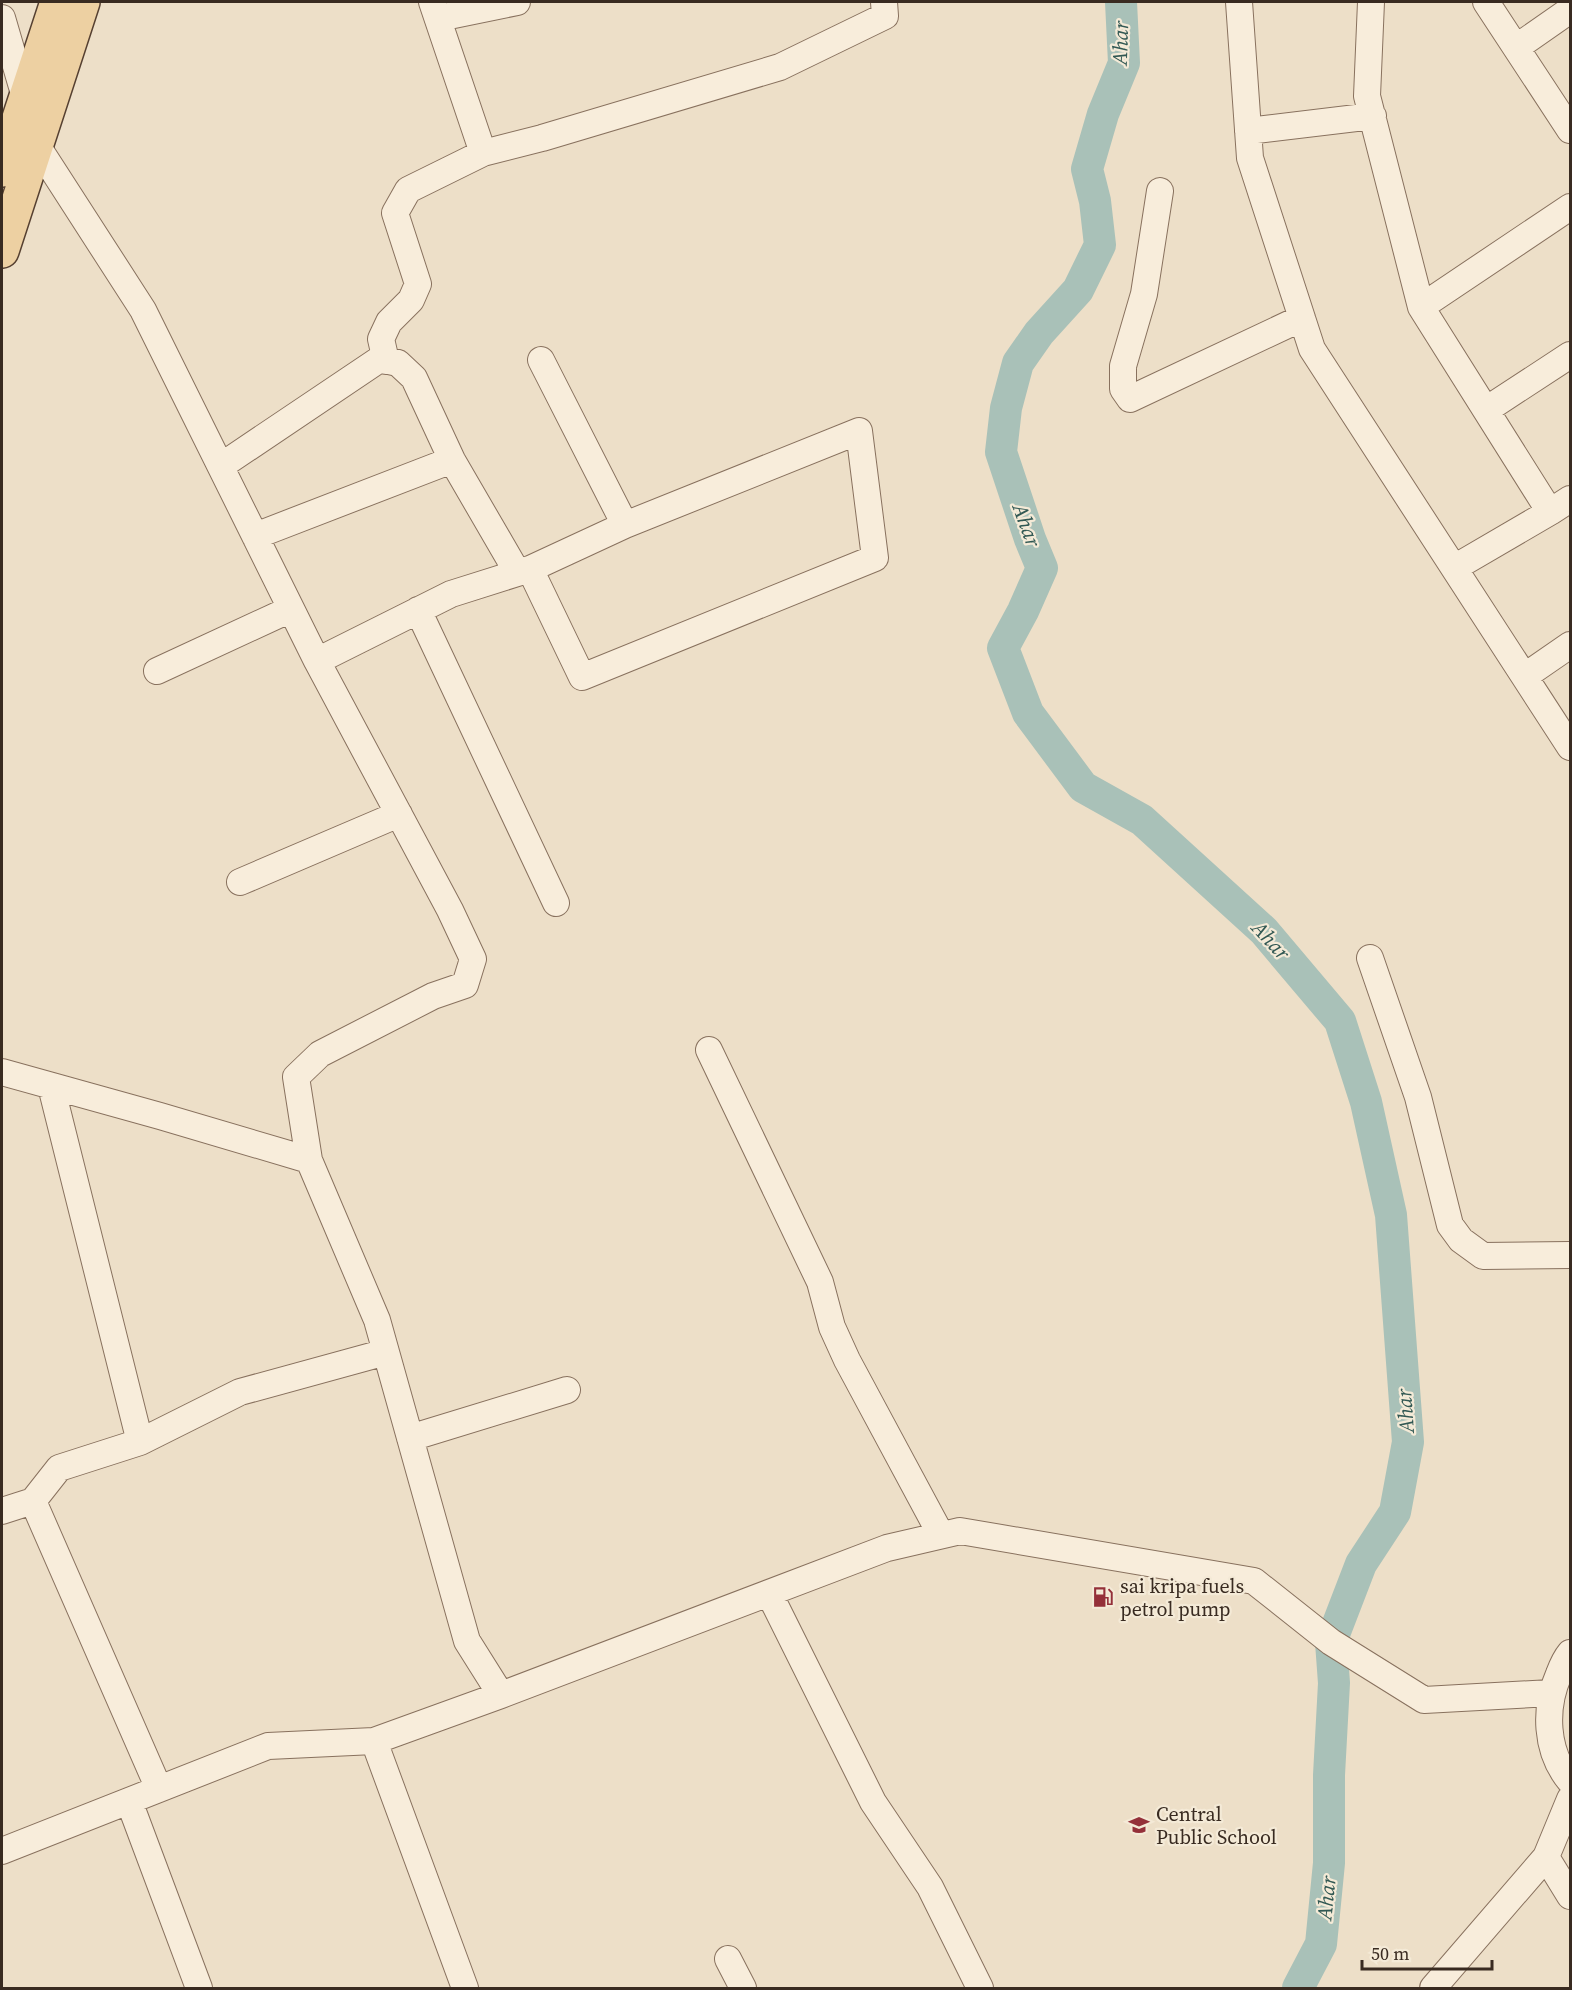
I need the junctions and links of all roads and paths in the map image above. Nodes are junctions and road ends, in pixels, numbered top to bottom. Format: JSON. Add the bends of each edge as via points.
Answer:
{"nodes":[{"id":1,"x":57,"y":2,"type":"edge"},
{"id":2,"x":83,"y":2,"type":"edge"},
{"id":3,"x":517,"y":2,"type":"edge"},
{"id":4,"x":884,"y":2,"type":"edge"},
{"id":5,"x":1239,"y":2,"type":"edge"},
{"id":6,"x":1371,"y":2,"type":"edge"},
{"id":7,"x":1486,"y":2,"type":"edge"},
{"id":8,"x":436,"y":10,"type":"edge"},
{"id":9,"x":1570,"y":10,"type":"edge"},
{"id":10,"x":2,"y":18,"type":"edge"},
{"id":11,"x":1517,"y":47,"type":"junction"},
{"id":12,"x":25,"y":97,"type":"junction"},
{"id":13,"x":1372,"y":116,"type":"junction"},
{"id":14,"x":1248,"y":130,"type":"junction"},
{"id":15,"x":1570,"y":130,"type":"edge"},
{"id":16,"x":24,"y":140,"type":"junction"},
{"id":17,"x":483,"y":153,"type":"junction"},
{"id":18,"x":2,"y":170,"type":"edge"},
{"id":19,"x":1160,"y":191,"type":"dead end"},
{"id":20,"x":1570,"y":207,"type":"edge"},
{"id":21,"x":2,"y":251,"type":"edge"},
{"id":22,"x":1421,"y":308,"type":"junction"},
{"id":23,"x":1302,"y":318,"type":"junction"},
{"id":24,"x":1570,"y":355,"type":"edge"},
{"id":25,"x":541,"y":360,"type":"dead end"},
{"id":26,"x":386,"y":361,"type":"junction"},
{"id":27,"x":1486,"y":410,"type":"junction"},
{"id":28,"x":453,"y":460,"type":"junction"},
{"id":29,"x":221,"y":466,"type":"junction"},
{"id":30,"x":1560,"y":506,"type":"edge"},
{"id":31,"x":625,"y":525,"type":"junction"},
{"id":32,"x":255,"y":536,"type":"junction"},
{"id":33,"x":1454,"y":568,"type":"junction"},
{"id":34,"x":523,"y":571,"type":"junction"},
{"id":35,"x":291,"y":609,"type":"junction"},
{"id":36,"x":418,"y":610,"type":"junction"},
{"id":37,"x":1570,"y":645,"type":"edge"},
{"id":38,"x":317,"y":661,"type":"junction"},
{"id":39,"x":157,"y":671,"type":"dead end"},
{"id":40,"x":1525,"y":676,"type":"junction"},
{"id":41,"x":1570,"y":747,"type":"edge"},
{"id":42,"x":399,"y":814,"type":"junction"},
{"id":43,"x":240,"y":882,"type":"dead end"},
{"id":44,"x":556,"y":903,"type":"dead end"},
{"id":45,"x":1370,"y":958,"type":"dead end"},
{"id":46,"x":709,"y":1050,"type":"dead end"},
{"id":47,"x":2,"y":1072,"type":"edge"},
{"id":48,"x":51,"y":1086,"type":"junction"},
{"id":49,"x":309,"y":1160,"type":"junction"},
{"id":50,"x":1570,"y":1255,"type":"edge"},
{"id":51,"x":386,"y":1352,"type":"junction"},
{"id":52,"x":567,"y":1390,"type":"dead end"},
{"id":53,"x":410,"y":1438,"type":"junction"},
{"id":54,"x":140,"y":1442,"type":"junction"},
{"id":55,"x":33,"y":1501,"type":"junction"},
{"id":56,"x":2,"y":1511,"type":"edge"},
{"id":57,"x":941,"y":1535,"type":"junction"},
{"id":58,"x":769,"y":1593,"type":"junction"},
{"id":59,"x":1570,"y":1653,"type":"edge"},
{"id":60,"x":1551,"y":1693,"type":"junction"},
{"id":61,"x":501,"y":1695,"type":"junction"},
{"id":62,"x":374,"y":1741,"type":"junction"},
{"id":63,"x":1570,"y":1781,"type":"edge"},
{"id":64,"x":159,"y":1789,"type":"junction"},
{"id":65,"x":1570,"y":1799,"type":"edge"},
{"id":66,"x":129,"y":1801,"type":"junction"},
{"id":67,"x":2,"y":1851,"type":"edge"},
{"id":68,"x":1546,"y":1857,"type":"junction"},
{"id":69,"x":1570,"y":1896,"type":"edge"},
{"id":70,"x":728,"y":1959,"type":"dead end"},
{"id":71,"x":1439,"y":1986,"type":"edge"},
{"id":72,"x":199,"y":1989,"type":"edge"},
{"id":73,"x":465,"y":1989,"type":"edge"},
{"id":74,"x":743,"y":1989,"type":"edge"},
{"id":75,"x":980,"y":1989,"type":"edge"}],
"edges":[{"from":1,"to":12,"type":"main road"},
{"from":2,"to":16,"type":"main road"},
{"from":3,"to":8,"type":"street"},
{"from":4,"to":17,"type":"street","via":[[885,16],[780,67]]},
{"from":5,"to":14,"type":"street"},
{"from":6,"to":13,"type":"street","via":[[1367,96]]},
{"from":7,"to":11,"type":"street"},
{"from":8,"to":17,"type":"street"},
{"from":9,"to":11,"type":"street"},
{"from":10,"to":12,"type":"street"},
{"from":11,"to":15,"type":"street"},
{"from":12,"to":16,"type":"main road"},
{"from":13,"to":14,"type":"street"},
{"from":13,"to":22,"type":"street"},
{"from":14,"to":23,"type":"street","via":[[1250,158]]},
{"from":16,"to":18,"type":"main road"},
{"from":16,"to":21,"type":"main road"},
{"from":16,"to":29,"type":"street","via":[[143,310]]},
{"from":17,"to":26,"type":"street","via":[[408,190],[395,213],[418,284],[411,300],[389,322],[381,339]]},
{"from":19,"to":23,"type":"street","via":[[1144,294],[1123,366],[1123,389],[1130,399]]},
{"from":20,"to":22,"type":"street"},
{"from":22,"to":27,"type":"street"},
{"from":23,"to":33,"type":"street","via":[[1312,349]]},
{"from":24,"to":27,"type":"street"},
{"from":25,"to":31,"type":"street"},
{"from":26,"to":28,"type":"street","via":[[398,363],[414,378]]},
{"from":26,"to":29,"type":"street","via":[[380,359]]},
{"from":27,"to":30,"type":"street"},
{"from":28,"to":32,"type":"street"},
{"from":28,"to":34,"type":"street"},
{"from":29,"to":32,"type":"street"},
{"from":30,"to":33,"type":"street"},
{"from":31,"to":34,"type":"street"},
{"from":31,"to":34,"type":"street","via":[[859,431],[875,558],[582,676]]},
{"from":32,"to":35,"type":"street"},
{"from":33,"to":40,"type":"street"},
{"from":34,"to":36,"type":"street","via":[[451,594]]},
{"from":35,"to":38,"type":"street"},
{"from":35,"to":39,"type":"street"},
{"from":36,"to":38,"type":"street"},
{"from":36,"to":44,"type":"street"},
{"from":37,"to":40,"type":"street"},
{"from":38,"to":42,"type":"street"},
{"from":40,"to":41,"type":"street"},
{"from":42,"to":43,"type":"street"},
{"from":42,"to":49,"type":"street","via":[[473,959],[465,985],[433,996],[320,1054],[296,1077]]},
{"from":45,"to":50,"type":"street","via":[[1418,1097],[1450,1225],[1461,1240],[1483,1256]]},
{"from":46,"to":57,"type":"street","via":[[820,1282],[832,1327],[847,1360]]},
{"from":47,"to":48,"type":"street"},
{"from":48,"to":49,"type":"street"},
{"from":48,"to":54,"type":"street"},
{"from":49,"to":51,"type":"street","via":[[377,1320]]},
{"from":51,"to":53,"type":"street"},
{"from":51,"to":54,"type":"street","via":[[240,1392]]},
{"from":52,"to":53,"type":"street"},
{"from":53,"to":61,"type":"street","via":[[466,1641]]},
{"from":54,"to":55,"type":"street","via":[[59,1468]]},
{"from":55,"to":56,"type":"street"},
{"from":55,"to":64,"type":"street"},
{"from":57,"to":58,"type":"street","via":[[886,1548]]},
{"from":57,"to":60,"type":"street","via":[[960,1531],[1254,1581],[1331,1642],[1424,1700]]},
{"from":58,"to":61,"type":"street"},
{"from":58,"to":75,"type":"street","via":[[873,1802],[930,1887]]},
{"from":59,"to":60,"type":"street"},
{"from":60,"to":63,"type":"street","via":[[1548,1718],[1555,1754]]},
{"from":61,"to":62,"type":"street"},
{"from":62,"to":64,"type":"street","via":[[267,1746]]},
{"from":62,"to":73,"type":"street"},
{"from":64,"to":66,"type":"street"},
{"from":65,"to":68,"type":"street"},
{"from":66,"to":67,"type":"street"},
{"from":66,"to":72,"type":"street"},
{"from":68,"to":69,"type":"street"},
{"from":68,"to":71,"type":"street"},
{"from":70,"to":74,"type":"street"}]}
